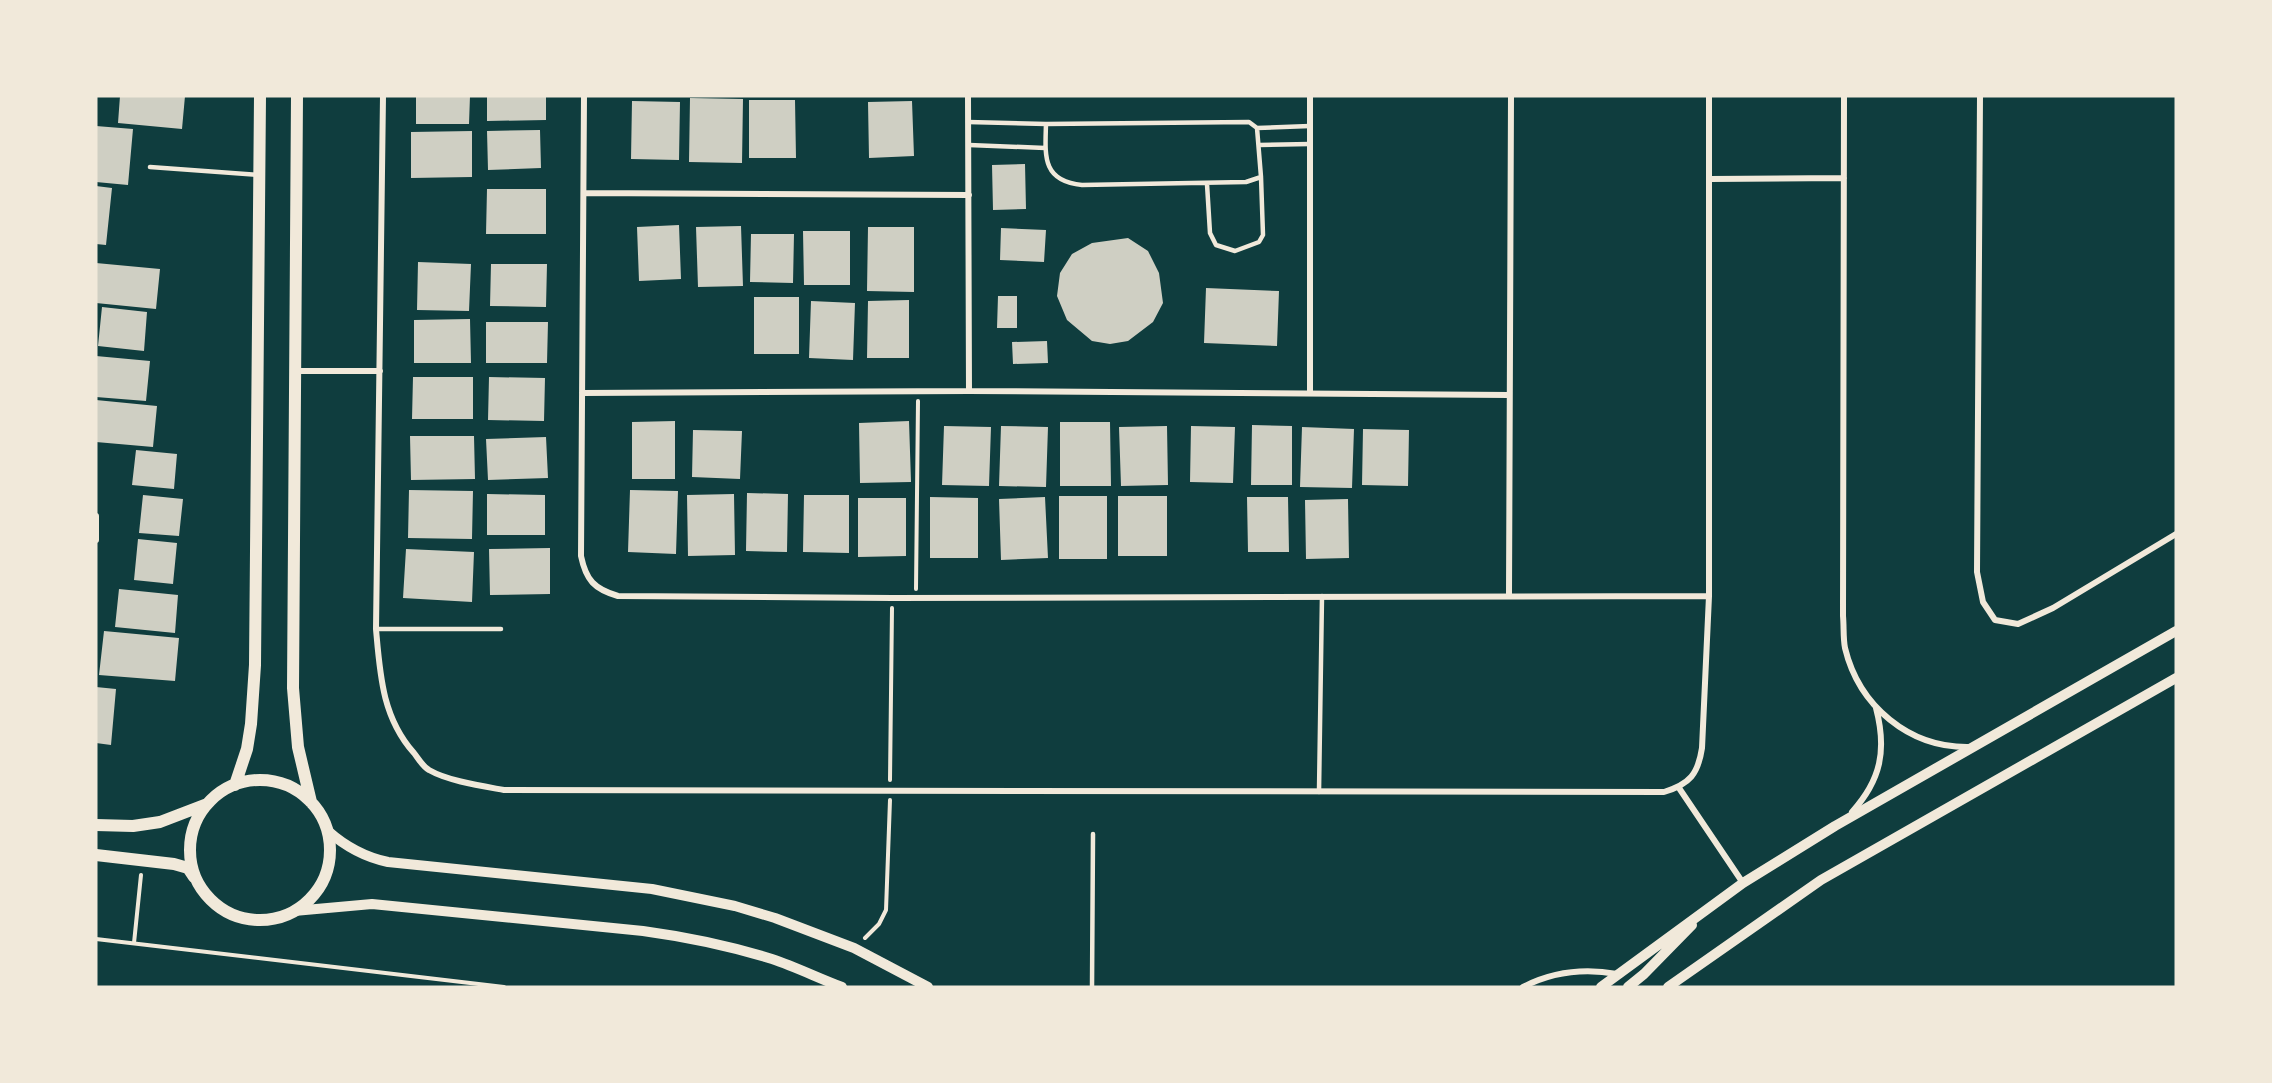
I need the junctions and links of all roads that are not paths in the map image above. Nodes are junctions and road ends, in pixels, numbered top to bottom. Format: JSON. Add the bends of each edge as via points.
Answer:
{"nodes":[{"id":1,"x":260,"y":96,"type":"edge"},
{"id":2,"x":297,"y":96,"type":"edge"},
{"id":3,"x":383,"y":96,"type":"edge"},
{"id":4,"x":584,"y":96,"type":"edge"},
{"id":5,"x":968,"y":96,"type":"edge"},
{"id":6,"x":1310,"y":96,"type":"edge"},
{"id":7,"x":1511,"y":96,"type":"edge"},
{"id":8,"x":1710,"y":96,"type":"edge"},
{"id":9,"x":1844,"y":96,"type":"edge"},
{"id":10,"x":1980,"y":96,"type":"edge"},
{"id":11,"x":968,"y":122,"type":"junction"},
{"id":12,"x":1046,"y":124,"type":"junction"},
{"id":13,"x":1310,"y":126,"type":"junction"},
{"id":14,"x":1257,"y":128,"type":"junction"},
{"id":15,"x":1310,"y":144,"type":"junction"},
{"id":16,"x":969,"y":145,"type":"junction"},
{"id":17,"x":1259,"y":145,"type":"junction"},
{"id":18,"x":1045,"y":148,"type":"junction"},
{"id":19,"x":150,"y":167,"type":"dead end"},
{"id":20,"x":259,"y":175,"type":"junction"},
{"id":21,"x":1261,"y":177,"type":"junction"},
{"id":22,"x":1844,"y":178,"type":"junction"},
{"id":23,"x":1710,"y":179,"type":"junction"},
{"id":24,"x":1207,"y":184,"type":"junction"},
{"id":25,"x":584,"y":193,"type":"junction"},
{"id":26,"x":969,"y":195,"type":"junction"},
{"id":27,"x":295,"y":371,"type":"junction"},
{"id":28,"x":380,"y":371,"type":"junction"},
{"id":29,"x":969,"y":391,"type":"junction"},
{"id":30,"x":582,"y":393,"type":"junction"},
{"id":31,"x":1310,"y":393,"type":"junction"},
{"id":32,"x":1509,"y":395,"type":"junction"},
{"id":33,"x":96,"y":516,"type":"edge"},
{"id":34,"x":2176,"y":534,"type":"edge"},
{"id":35,"x":96,"y":540,"type":"edge"},
{"id":36,"x":1509,"y":595,"type":"junction"},
{"id":37,"x":1322,"y":596,"type":"junction"},
{"id":38,"x":1709,"y":596,"type":"junction"},
{"id":39,"x":376,"y":628,"type":"junction"},
{"id":40,"x":501,"y":628,"type":"dead end"},
{"id":41,"x":2176,"y":631,"type":"edge"},
{"id":42,"x":2176,"y":678,"type":"edge"},
{"id":43,"x":1876,"y":708,"type":"junction"},
{"id":44,"x":1975,"y":747,"type":"junction"},
{"id":45,"x":235,"y":785,"type":"junction"},
{"id":46,"x":1679,"y":788,"type":"junction"},
{"id":47,"x":1320,"y":792,"type":"junction"},
{"id":48,"x":311,"y":802,"type":"junction"},
{"id":49,"x":207,"y":804,"type":"junction"},
{"id":50,"x":96,"y":825,"type":"edge"},
{"id":51,"x":1835,"y":826,"type":"junction"},
{"id":52,"x":328,"y":831,"type":"junction"},
{"id":53,"x":1093,"y":834,"type":"dead end"},
{"id":54,"x":96,"y":855,"type":"edge"},
{"id":55,"x":1743,"y":883,"type":"junction"},
{"id":56,"x":208,"y":897,"type":"junction"},
{"id":57,"x":1711,"y":906,"type":"junction"},
{"id":58,"x":294,"y":911,"type":"junction"},
{"id":59,"x":1618,"y":974,"type":"junction"},
{"id":60,"x":842,"y":987,"type":"edge"},
{"id":61,"x":928,"y":987,"type":"edge"},
{"id":62,"x":1092,"y":987,"type":"edge"},
{"id":63,"x":1523,"y":987,"type":"edge"},
{"id":64,"x":1601,"y":987,"type":"edge"},
{"id":65,"x":1628,"y":987,"type":"edge"},
{"id":66,"x":1668,"y":987,"type":"edge"}],
"edges":[{"from":1,"to":20,"type":"main road"},
{"from":2,"to":27,"type":"main road"},
{"from":3,"to":28,"type":"street"},
{"from":4,"to":25,"type":"street"},
{"from":5,"to":11,"type":"street"},
{"from":6,"to":13,"type":"street"},
{"from":7,"to":32,"type":"street"},
{"from":8,"to":23,"type":"street"},
{"from":9,"to":22,"type":"street"},
{"from":10,"to":34,"type":"street","via":[[1977,572],[1983,602],[1995,620],[2018,624],[2053,608]]},
{"from":11,"to":12,"type":"lane"},
{"from":11,"to":16,"type":"street"},
{"from":12,"to":14,"type":"lane","via":[[1249,122]]},
{"from":12,"to":18,"type":"lane"},
{"from":13,"to":14,"type":"lane"},
{"from":13,"to":15,"type":"street"},
{"from":14,"to":17,"type":"lane"},
{"from":15,"to":17,"type":"lane"},
{"from":15,"to":31,"type":"street"},
{"from":16,"to":18,"type":"lane"},
{"from":16,"to":26,"type":"street"},
{"from":17,"to":21,"type":"lane"},
{"from":18,"to":24,"type":"lane","via":[[1048,165],[1066,184]]},
{"from":19,"to":20,"type":"lane"},
{"from":20,"to":45,"type":"main road","via":[[253,700],[247,749]]},
{"from":21,"to":24,"type":"lane","via":[[1246,182]]},
{"from":21,"to":24,"type":"lane","via":[[1263,235],[1258,242],[1235,251],[1216,245],[1210,233]]},
{"from":22,"to":23,"type":"street"},
{"from":22,"to":43,"type":"street","via":[[1843,616],[1845,647],[1856,679]]},
{"from":23,"to":38,"type":"street"},
{"from":25,"to":26,"type":"street"},
{"from":25,"to":30,"type":"street"},
{"from":26,"to":29,"type":"street"},
{"from":27,"to":28,"type":"street"},
{"from":27,"to":48,"type":"main road","via":[[293,688],[298,747]]},
{"from":28,"to":39,"type":"street"},
{"from":29,"to":30,"type":"street"},
{"from":29,"to":31,"type":"street"},
{"from":30,"to":37,"type":"street","via":[[581,556],[592,583],[618,596]]},
{"from":31,"to":32,"type":"street"},
{"from":32,"to":36,"type":"street"},
{"from":33,"to":35,"type":"street"},
{"from":36,"to":37,"type":"street"},
{"from":36,"to":38,"type":"street"},
{"from":37,"to":47,"type":"lane"},
{"from":38,"to":46,"type":"street","via":[[1700,764]]},
{"from":39,"to":40,"type":"lane"},
{"from":39,"to":47,"type":"street","via":[[381,685],[390,716],[406,744],[428,770],[504,790]]},
{"from":41,"to":44,"type":"street"},
{"from":42,"to":66,"type":"street","via":[[1821,880]]},
{"from":43,"to":44,"type":"street","via":[[1914,736],[1943,745]]},
{"from":43,"to":51,"type":"street","via":[[1882,736],[1880,765],[1863,799]]},
{"from":44,"to":51,"type":"street"},
{"from":45,"to":48,"type":"main road","via":[[267,780],[298,791]]},
{"from":45,"to":49,"type":"main road"},
{"from":46,"to":47,"type":"street","via":[[1664,792]]},
{"from":46,"to":55,"type":"street"},
{"from":48,"to":52,"type":"main road"},
{"from":49,"to":50,"type":"main road","via":[[160,822]]},
{"from":49,"to":56,"type":"main road","via":[[190,840],[190,861],[196,880]]},
{"from":51,"to":55,"type":"street"},
{"from":52,"to":58,"type":"main road","via":[[329,862],[324,877],[312,896]]},
{"from":52,"to":61,"type":"street","via":[[362,855],[388,862],[652,889],[735,906],[854,948]]},
{"from":53,"to":62,"type":"lane"},
{"from":54,"to":56,"type":"main road","via":[[188,868]]},
{"from":55,"to":57,"type":"street"},
{"from":56,"to":58,"type":"main road","via":[[248,919],[264,920]]},
{"from":57,"to":59,"type":"street"},
{"from":57,"to":65,"type":"street"},
{"from":58,"to":60,"type":"street","via":[[372,904],[654,932],[741,950]]},
{"from":59,"to":63,"type":"street","via":[[1580,970]]},
{"from":59,"to":64,"type":"street"}]}
